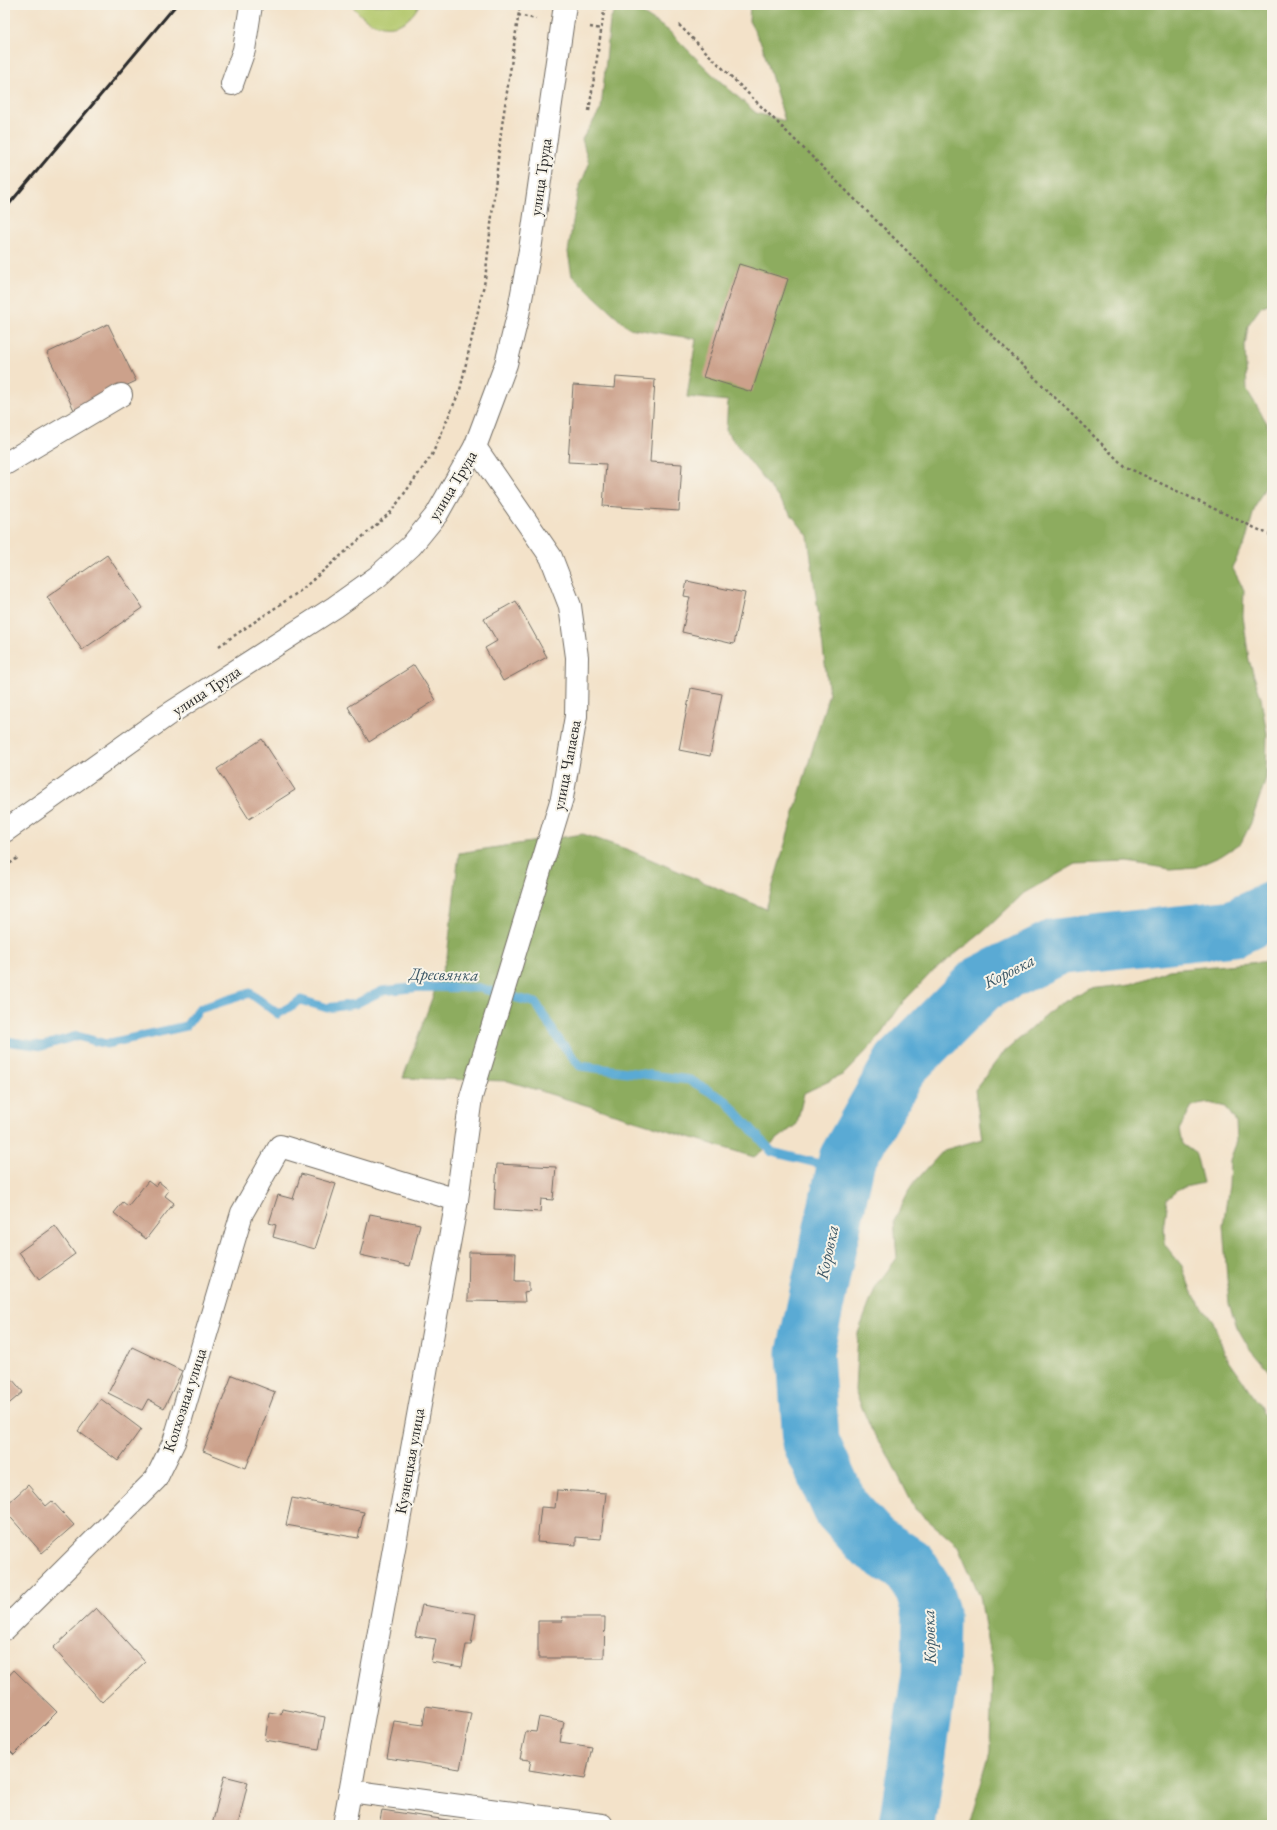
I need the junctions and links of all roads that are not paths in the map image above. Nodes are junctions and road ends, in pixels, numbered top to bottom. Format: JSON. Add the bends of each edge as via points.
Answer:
{"nodes":[{"id":1,"x":251,"y":5,"type":"edge"},
{"id":2,"x":565,"y":5,"type":"edge"},
{"id":3,"x":232,"y":84,"type":"dead end"},
{"id":4,"x":121,"y":395,"type":"dead end"},
{"id":5,"x":475,"y":448,"type":"junction"},
{"id":6,"x":5,"y":464,"type":"edge"},
{"id":7,"x":5,"y":830,"type":"edge"},
{"id":8,"x":471,"y":1097,"type":"joint"},
{"id":9,"x":457,"y":1200,"type":"junction"},
{"id":10,"x":5,"y":1629,"type":"edge"},
{"id":11,"x":350,"y":1791,"type":"junction"},
{"id":12,"x":344,"y":1825,"type":"edge"},
{"id":13,"x":602,"y":1825,"type":"edge"}],
"edges":[{"from":1,"to":3,"type":"street","via":[[244,50]]},
{"from":2,"to":5,"type":"street","name":"улица Труда","via":[[530,250],[518,315],[506,364]]},
{"from":4,"to":6,"type":"street"},
{"from":5,"to":7,"type":"street","name":"улица Труда","via":[[437,514],[411,546],[377,577],[166,716]]},
{"from":5,"to":8,"type":"street","name":"улица Чапаева","via":[[552,557],[570,606],[577,657],[576,716],[562,798]]},
{"from":8,"to":9,"type":"street","name":"Кузнецкая улица"},
{"from":9,"to":10,"type":"street","name":"Колхозная улица","via":[[280,1146],[242,1213],[174,1442],[156,1479]]},
{"from":9,"to":11,"type":"street","name":"Кузнецкая улица"},
{"from":11,"to":12,"type":"street","name":"Кузнецкая улица"},
{"from":11,"to":13,"type":"street"}]}
